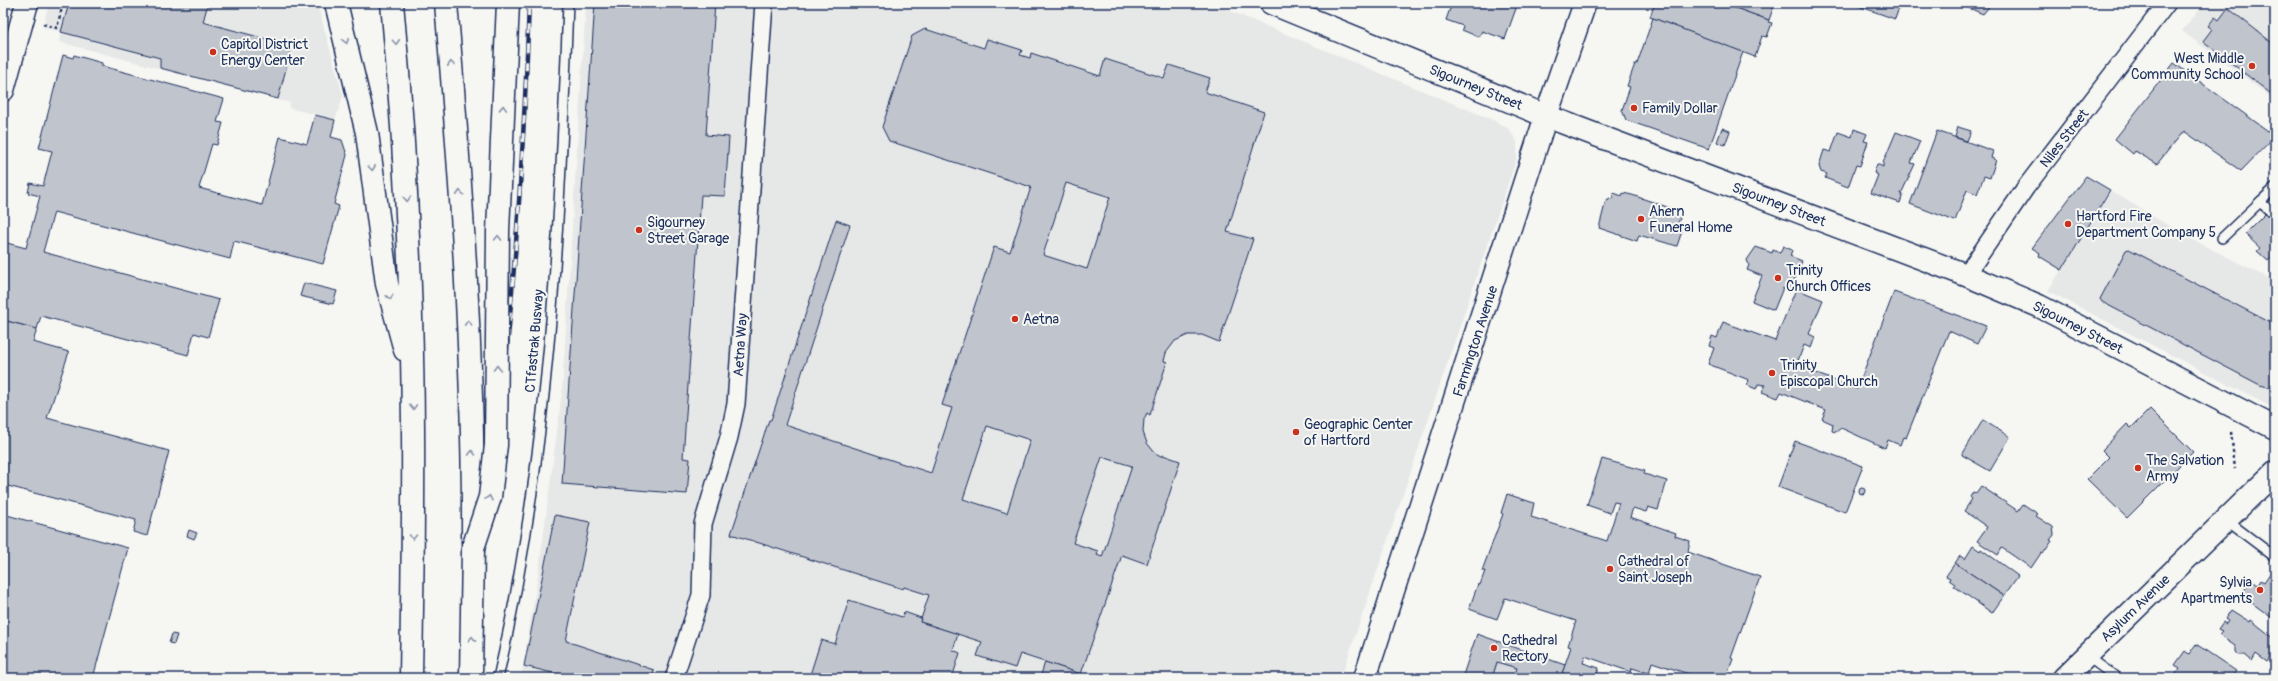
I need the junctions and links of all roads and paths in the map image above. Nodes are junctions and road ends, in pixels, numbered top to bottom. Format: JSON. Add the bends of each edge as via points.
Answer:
{"nodes":[{"id":1,"x":26,"y":3,"type":"edge"},
{"id":2,"x":63,"y":3,"type":"edge"},
{"id":3,"x":336,"y":3,"type":"edge"},
{"id":4,"x":392,"y":3,"type":"edge"},
{"id":5,"x":446,"y":3,"type":"edge"},
{"id":6,"x":508,"y":3,"type":"edge"},
{"id":7,"x":568,"y":3,"type":"edge"},
{"id":8,"x":764,"y":3,"type":"edge"},
{"id":9,"x":1271,"y":3,"type":"edge"},
{"id":10,"x":1585,"y":3,"type":"edge"},
{"id":11,"x":2167,"y":3,"type":"edge"},
{"id":12,"x":40,"y":24,"type":"dead end"},
{"id":13,"x":3,"y":90,"type":"edge"},
{"id":14,"x":1546,"y":116,"type":"junction"},
{"id":15,"x":2275,"y":188,"type":"edge"},
{"id":16,"x":2260,"y":202,"type":"junction"},
{"id":17,"x":2269,"y":210,"type":"dead end"},
{"id":18,"x":2222,"y":238,"type":"dead end"},
{"id":19,"x":1966,"y":275,"type":"junction"},
{"id":20,"x":412,"y":368,"type":"junction"},
{"id":21,"x":2275,"y":428,"type":"edge"},
{"id":22,"x":2231,"y":432,"type":"dead end"},
{"id":23,"x":2235,"y":469,"type":"dead end"},
{"id":24,"x":2275,"y":472,"type":"edge"},
{"id":25,"x":2226,"y":520,"type":"junction"},
{"id":26,"x":473,"y":548,"type":"junction"},
{"id":27,"x":2275,"y":557,"type":"edge"},
{"id":28,"x":2087,"y":656,"type":"junction"},
{"id":29,"x":411,"y":678,"type":"edge"},
{"id":30,"x":471,"y":678,"type":"edge"},
{"id":31,"x":498,"y":678,"type":"edge"},
{"id":32,"x":674,"y":678,"type":"edge"},
{"id":33,"x":1365,"y":678,"type":"edge"},
{"id":34,"x":2064,"y":678,"type":"edge"},
{"id":35,"x":2116,"y":678,"type":"edge"}],
"edges":[{"from":1,"to":13,"type":"main road"},
{"from":2,"to":12,"type":"path","via":[[56,28]]},
{"from":3,"to":20,"type":"main road","one_way":true,"via":[[367,133],[387,284],[401,339]]},
{"from":4,"to":20,"type":"main road","one_way":true,"via":[[405,169]]},
{"from":26,"to":5,"type":"main road","one_way":true,"via":[[467,300]]},
{"from":26,"to":6,"type":"main road","one_way":true,"bridge":true,"via":[[490,497],[496,452],[498,230]]},
{"from":7,"to":31,"type":"lane","name":"CTfastrak Busway","via":[[559,184],[544,394],[517,583]]},
{"from":8,"to":32,"type":"street","name":"Aetna Way","via":[[737,400],[729,437],[703,524],[701,595]]},
{"from":9,"to":14,"type":"main road","name":"Sigourney Street"},
{"from":10,"to":14,"type":"main road","name":"Farmington Avenue"},
{"from":11,"to":19,"type":"street","name":"Niles Street","via":[[2026,187]]},
{"from":14,"to":19,"type":"main road","name":"Sigourney Street"},
{"from":14,"to":33,"type":"main road","name":"Farmington Avenue"},
{"from":15,"to":16,"type":"lane"},
{"from":16,"to":17,"type":"lane"},
{"from":16,"to":18,"type":"lane"},
{"from":19,"to":21,"type":"main road","name":"Sigourney Street","via":[[2039,306]]},
{"from":20,"to":29,"type":"main road","one_way":true,"via":[[414,478]]},
{"from":22,"to":23,"type":"path"},
{"from":24,"to":25,"type":"main road","name":"Asylum Avenue"},
{"from":25,"to":27,"type":"lane"},
{"from":25,"to":28,"type":"main road","name":"Asylum Avenue"},
{"from":30,"to":26,"type":"main road","one_way":true,"bridge":true},
{"from":28,"to":34,"type":"main road","name":"Asylum Avenue"},
{"from":28,"to":35,"type":"lane"}]}
